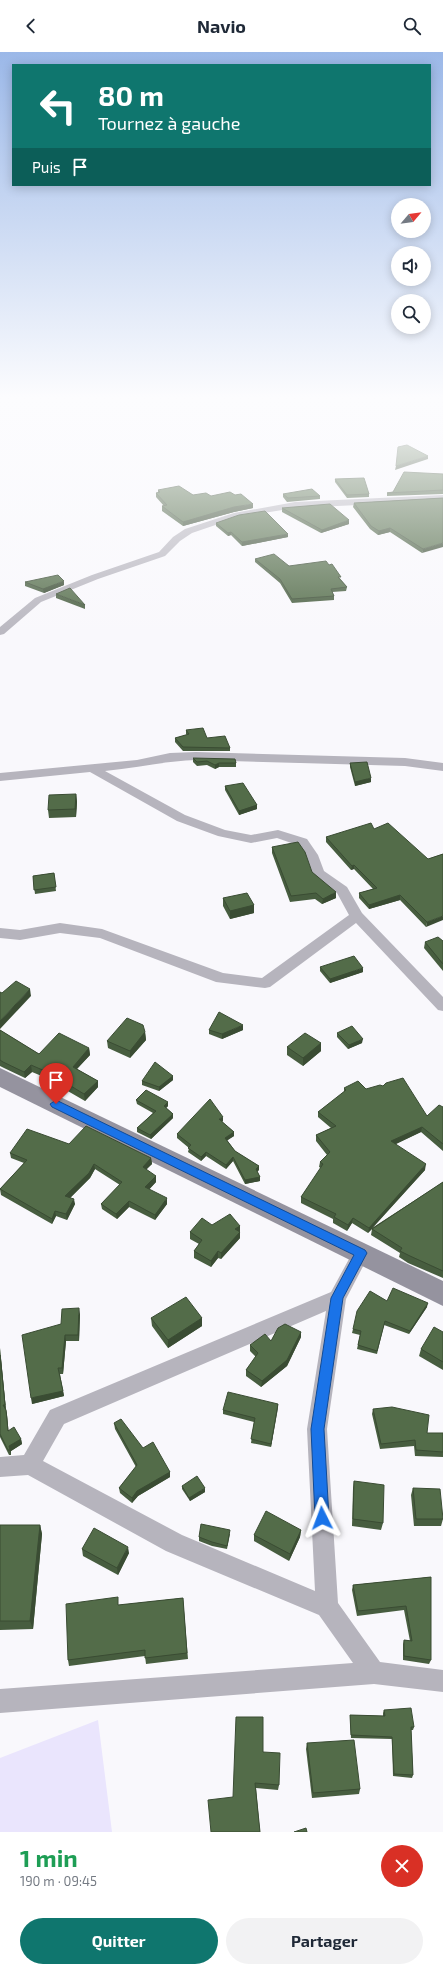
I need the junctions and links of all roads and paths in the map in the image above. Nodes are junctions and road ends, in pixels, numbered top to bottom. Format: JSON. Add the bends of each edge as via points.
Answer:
{"nodes":[{"id":1,"x":443,"y":498,"type":"edge"},
{"id":2,"x":0,"y":632,"type":"edge"},
{"id":3,"x":92,"y":768,"type":"junction"},
{"id":4,"x":443,"y":768,"type":"edge"},
{"id":5,"x":0,"y":777,"type":"edge"},
{"id":6,"x":358,"y":916,"type":"junction"},
{"id":7,"x":0,"y":933,"type":"edge"},
{"id":8,"x":443,"y":1006,"type":"edge"},
{"id":9,"x":0,"y":1077,"type":"edge"},
{"id":10,"x":361,"y":1253,"type":"junction"},
{"id":11,"x":443,"y":1294,"type":"edge"},
{"id":12,"x":337,"y":1298,"type":"junction"},
{"id":13,"x":30,"y":1465,"type":"junction"},
{"id":14,"x":0,"y":1467,"type":"edge"},
{"id":15,"x":327,"y":1607,"type":"junction"},
{"id":16,"x":374,"y":1673,"type":"junction"},
{"id":17,"x":443,"y":1681,"type":"edge"},
{"id":18,"x":0,"y":1700,"type":"edge"}],
"edges":[{"from":1,"to":2,"type":"street","via":[[309,505],[259,510],[226,517],[183,534],[162,554],[38,600]]},
{"from":3,"to":4,"type":"street","via":[[196,756],[405,762]]},
{"from":3,"to":5,"type":"street"},
{"from":3,"to":6,"type":"street","via":[[181,818],[222,833],[251,839],[278,834],[302,842],[312,855],[318,873],[342,890]]},
{"from":6,"to":7,"type":"street","via":[[265,982],[221,978],[102,934],[60,928],[20,935]]},
{"from":6,"to":8,"type":"street"},
{"from":9,"to":10,"type":"street"},
{"from":10,"to":11,"type":"street"},
{"from":10,"to":12,"type":"street"},
{"from":12,"to":13,"type":"street","via":[[57,1417]]},
{"from":12,"to":15,"type":"street","via":[[317,1429]]},
{"from":13,"to":14,"type":"street"},
{"from":13,"to":15,"type":"street","via":[[174,1543]]},
{"from":15,"to":16,"type":"street"},
{"from":16,"to":17,"type":"street"},
{"from":16,"to":18,"type":"street"}]}
